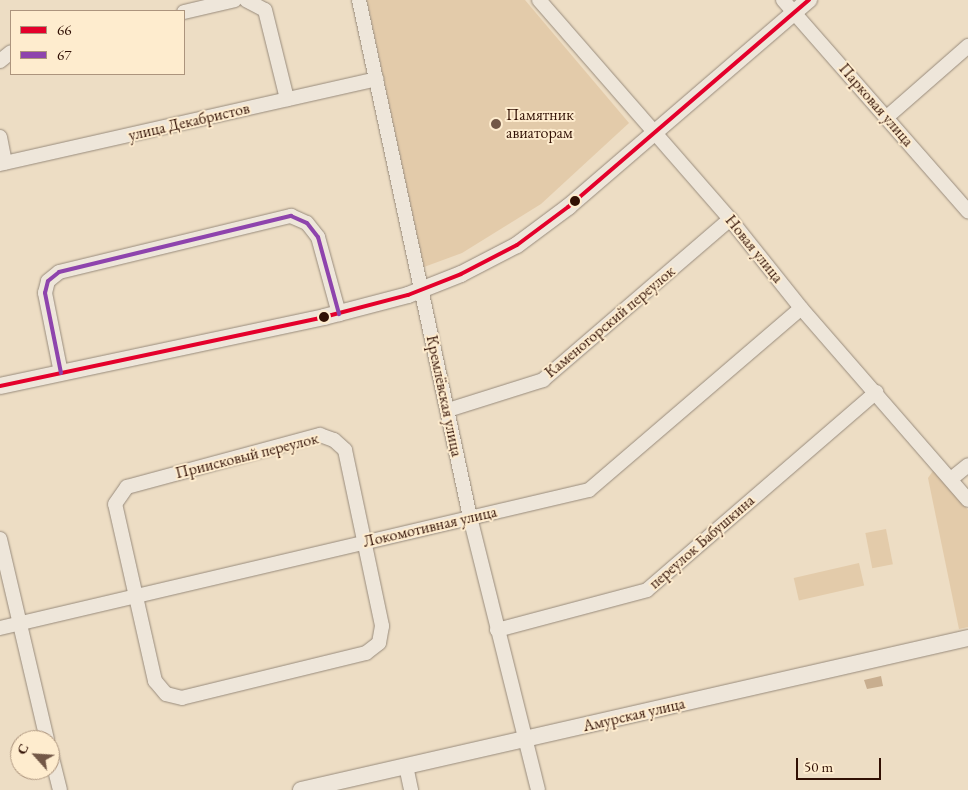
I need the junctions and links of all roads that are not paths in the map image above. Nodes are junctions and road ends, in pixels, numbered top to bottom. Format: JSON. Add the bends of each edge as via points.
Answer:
{"nodes":[{"id":1,"x":235,"y":0,"type":"edge"},
{"id":2,"x":246,"y":0,"type":"edge"},
{"id":3,"x":359,"y":0,"type":"edge"},
{"id":4,"x":539,"y":0,"type":"edge"},
{"id":5,"x":783,"y":0,"type":"edge"},
{"id":6,"x":809,"y":0,"type":"edge"},
{"id":7,"x":185,"y":12,"type":"edge"},
{"id":8,"x":794,"y":13,"type":"junction"},
{"id":9,"x":968,"y":46,"type":"edge"},
{"id":10,"x":10,"y":53,"type":"edge"},
{"id":11,"x":0,"y":61,"type":"edge"},
{"id":12,"x":377,"y":79,"type":"junction"},
{"id":13,"x":287,"y":99,"type":"junction"},
{"id":14,"x":887,"y":117,"type":"junction"},
{"id":15,"x":655,"y":132,"type":"junction"},
{"id":16,"x":0,"y":137,"type":"edge"},
{"id":17,"x":3,"y":164,"type":"edge"},
{"id":18,"x":968,"y":211,"type":"edge"},
{"id":19,"x":730,"y":219,"type":"junction"},
{"id":20,"x":422,"y":290,"type":"junction"},
{"id":21,"x":801,"y":308,"type":"junction"},
{"id":22,"x":339,"y":314,"type":"junction"},
{"id":23,"x":61,"y":373,"type":"junction"},
{"id":24,"x":0,"y":386,"type":"edge"},
{"id":25,"x":876,"y":392,"type":"junction"},
{"id":26,"x":448,"y":410,"type":"junction"},
{"id":27,"x":968,"y":465,"type":"edge"},
{"id":28,"x":951,"y":479,"type":"junction"},
{"id":29,"x":968,"y":500,"type":"edge"},
{"id":30,"x":470,"y":517,"type":"junction"},
{"id":31,"x":0,"y":539,"type":"edge"},
{"id":32,"x":366,"y":542,"type":"junction"},
{"id":33,"x":136,"y":596,"type":"junction"},
{"id":34,"x":19,"y":624,"type":"junction"},
{"id":35,"x":0,"y":628,"type":"edge"},
{"id":36,"x":496,"y":630,"type":"junction"},
{"id":37,"x":968,"y":638,"type":"edge"},
{"id":38,"x":46,"y":730,"type":"edge"},
{"id":39,"x":526,"y":739,"type":"junction"},
{"id":40,"x":406,"y":766,"type":"junction"},
{"id":41,"x":301,"y":790,"type":"edge"},
{"id":42,"x":412,"y":790,"type":"edge"},
{"id":43,"x":538,"y":790,"type":"edge"}],
"edges":[{"from":1,"to":7,"type":"street"},
{"from":2,"to":13,"type":"street","via":[[265,10]]},
{"from":3,"to":12,"type":"street","name":"Кремлёвская улица"},
{"from":4,"to":15,"type":"street","name":"Новая улица"},
{"from":5,"to":8,"type":"street","name":"Парковая улица"},
{"from":6,"to":8,"type":"street"},
{"from":8,"to":14,"type":"street","name":"Парковая улица"},
{"from":8,"to":15,"type":"street"},
{"from":9,"to":14,"type":"street"},
{"from":10,"to":11,"type":"street"},
{"from":12,"to":13,"type":"street","name":"улица Декабристов"},
{"from":12,"to":20,"type":"street","name":"Кремлёвская улица"},
{"from":13,"to":17,"type":"street","name":"улица Декабристов"},
{"from":14,"to":18,"type":"street","name":"Парковая улица"},
{"from":15,"to":19,"type":"street","name":"Новая улица"},
{"from":15,"to":20,"type":"street","via":[[568,207],[517,245]]},
{"from":16,"to":17,"type":"street"},
{"from":19,"to":21,"type":"street","name":"Новая улица"},
{"from":19,"to":26,"type":"street","name":"Каменогорский переулок","via":[[543,380]]},
{"from":20,"to":22,"type":"street"},
{"from":20,"to":26,"type":"street","name":"Кремлёвская улица"},
{"from":21,"to":25,"type":"street","name":"Новая улица"},
{"from":21,"to":30,"type":"street","name":"Локомотивная улица","via":[[589,490]]},
{"from":22,"to":23,"type":"street"},
{"from":22,"to":23,"type":"street","via":[[318,237],[307,223],[292,216],[59,272],[48,281],[45,294]]},
{"from":23,"to":24,"type":"street"},
{"from":25,"to":28,"type":"street","name":"Новая улица"},
{"from":25,"to":36,"type":"street","name":"переулок Бабушкина","via":[[647,590]]},
{"from":26,"to":30,"type":"street","name":"Кремлёвская улица"},
{"from":27,"to":28,"type":"street"},
{"from":28,"to":29,"type":"street","name":"Новая улица"},
{"from":30,"to":32,"type":"street","name":"Локомотивная улица"},
{"from":30,"to":36,"type":"street","name":"Кремлёвская улица"},
{"from":31,"to":34,"type":"street"},
{"from":32,"to":33,"type":"street","name":"Локомотивная улица"},
{"from":32,"to":33,"type":"street","name":"Приисковый переулок","via":[[382,626],[379,643],[366,653],[182,698],[166,694],[155,681]]},
{"from":32,"to":33,"type":"street","name":"Приисковый переулок","via":[[345,450],[334,440],[320,435],[290,442],[127,487],[116,504]]},
{"from":33,"to":34,"type":"street","name":"Локомотивная улица"},
{"from":34,"to":35,"type":"street","name":"Локомотивная улица"},
{"from":34,"to":38,"type":"street"},
{"from":36,"to":39,"type":"street","name":"Кремлёвская улица"},
{"from":37,"to":39,"type":"street","name":"Амурская улица"},
{"from":39,"to":40,"type":"street","name":"Амурская улица"},
{"from":39,"to":43,"type":"street","name":"Кремлёвская улица"},
{"from":40,"to":41,"type":"street","name":"Амурская улица"},
{"from":40,"to":42,"type":"street"}]}
